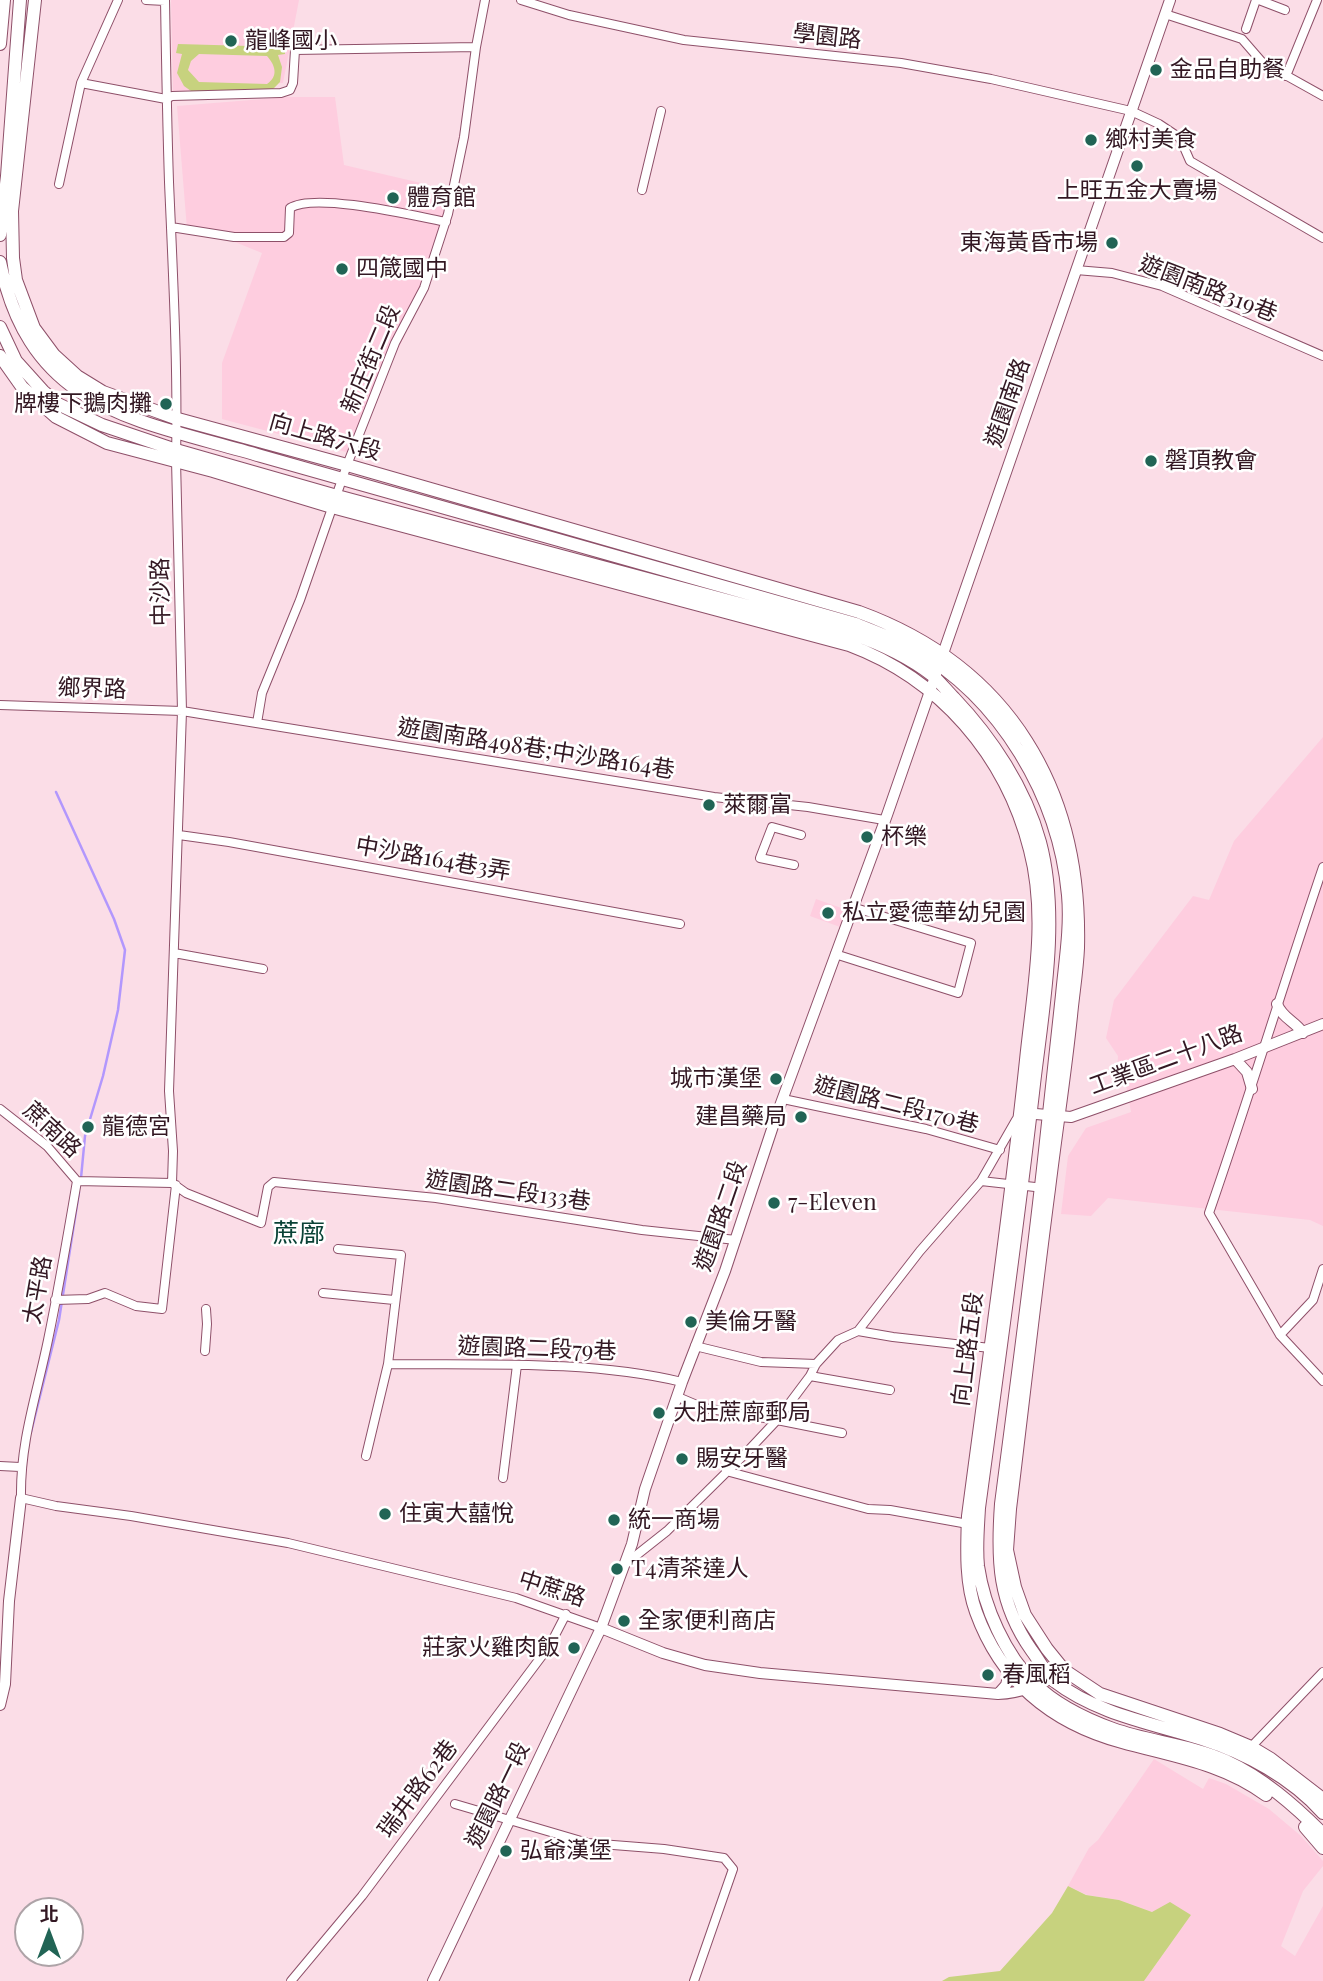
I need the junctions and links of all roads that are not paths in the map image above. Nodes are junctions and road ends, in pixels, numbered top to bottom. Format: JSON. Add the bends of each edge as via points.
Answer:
{"nodes":[{"id":1,"x":4,"y":0,"type":"edge"},
{"id":2,"x":20,"y":0,"type":"edge"},
{"id":3,"x":35,"y":0,"type":"edge"},
{"id":4,"x":118,"y":0,"type":"edge"},
{"id":5,"x":146,"y":0,"type":"edge"},
{"id":6,"x":165,"y":0,"type":"edge"},
{"id":7,"x":485,"y":0,"type":"edge"},
{"id":8,"x":521,"y":0,"type":"edge"},
{"id":9,"x":1170,"y":0,"type":"edge"},
{"id":10,"x":1258,"y":0,"type":"edge"},
{"id":11,"x":1317,"y":0,"type":"edge"},
{"id":12,"x":1285,"y":10,"type":"dead end"},
{"id":13,"x":1165,"y":14,"type":"junction"},
{"id":14,"x":1246,"y":29,"type":"dead end"},
{"id":15,"x":0,"y":44,"type":"edge"},
{"id":16,"x":476,"y":47,"type":"junction"},
{"id":17,"x":1286,"y":76,"type":"junction"},
{"id":18,"x":81,"y":83,"type":"junction"},
{"id":19,"x":1323,"y":96,"type":"edge"},
{"id":20,"x":166,"y":99,"type":"junction"},
{"id":21,"x":661,"y":111,"type":"dead end"},
{"id":22,"x":1131,"y":111,"type":"junction"},
{"id":23,"x":59,"y":184,"type":"dead end"},
{"id":24,"x":642,"y":190,"type":"dead end"},
{"id":25,"x":446,"y":222,"type":"junction"},
{"id":26,"x":171,"y":227,"type":"junction"},
{"id":27,"x":0,"y":235,"type":"edge"},
{"id":28,"x":1323,"y":238,"type":"edge"},
{"id":29,"x":0,"y":262,"type":"edge"},
{"id":30,"x":1076,"y":270,"type":"junction"},
{"id":31,"x":0,"y":327,"type":"edge"},
{"id":32,"x":0,"y":356,"type":"edge"},
{"id":33,"x":1323,"y":356,"type":"edge"},
{"id":34,"x":178,"y":425,"type":"junction"},
{"id":35,"x":176,"y":455,"type":"junction"},
{"id":36,"x":347,"y":465,"type":"junction"},
{"id":37,"x":343,"y":478,"type":"junction"},
{"id":38,"x":335,"y":502,"type":"junction"},
{"id":39,"x":938,"y":664,"type":"junction"},
{"id":40,"x":929,"y":689,"type":"junction"},
{"id":41,"x":0,"y":705,"type":"edge"},
{"id":42,"x":182,"y":711,"type":"junction"},
{"id":43,"x":257,"y":723,"type":"junction"},
{"id":44,"x":884,"y":820,"type":"junction"},
{"id":45,"x":179,"y":835,"type":"junction"},
{"id":46,"x":802,"y":835,"type":"dead end"},
{"id":47,"x":794,"y":865,"type":"dead end"},
{"id":48,"x":1323,"y":867,"type":"edge"},
{"id":49,"x":852,"y":908,"type":"junction"},
{"id":50,"x":680,"y":923,"type":"dead end"},
{"id":51,"x":174,"y":953,"type":"junction"},
{"id":52,"x":835,"y":954,"type":"junction"},
{"id":53,"x":263,"y":969,"type":"dead end"},
{"id":54,"x":1277,"y":1004,"type":"junction"},
{"id":55,"x":1323,"y":1024,"type":"edge"},
{"id":56,"x":1303,"y":1033,"type":"junction"},
{"id":57,"x":1265,"y":1048,"type":"junction"},
{"id":58,"x":1235,"y":1059,"type":"junction"},
{"id":59,"x":1252,"y":1089,"type":"junction"},
{"id":60,"x":783,"y":1099,"type":"junction"},
{"id":61,"x":0,"y":1109,"type":"edge"},
{"id":62,"x":1026,"y":1113,"type":"junction"},
{"id":63,"x":1054,"y":1117,"type":"junction"},
{"id":64,"x":1000,"y":1150,"type":"junction"},
{"id":65,"x":77,"y":1181,"type":"junction"},
{"id":66,"x":981,"y":1181,"type":"junction"},
{"id":67,"x":174,"y":1184,"type":"junction"},
{"id":68,"x":1016,"y":1184,"type":"junction"},
{"id":69,"x":1045,"y":1188,"type":"junction"},
{"id":70,"x":736,"y":1240,"type":"junction"},
{"id":71,"x":338,"y":1249,"type":"dead end"},
{"id":72,"x":1323,"y":1269,"type":"edge"},
{"id":73,"x":323,"y":1293,"type":"dead end"},
{"id":74,"x":55,"y":1300,"type":"junction"},
{"id":75,"x":394,"y":1300,"type":"junction"},
{"id":76,"x":206,"y":1309,"type":"dead end"},
{"id":77,"x":858,"y":1331,"type":"junction"},
{"id":78,"x":1280,"y":1335,"type":"junction"},
{"id":79,"x":695,"y":1346,"type":"junction"},
{"id":80,"x":990,"y":1348,"type":"junction"},
{"id":81,"x":205,"y":1351,"type":"dead end"},
{"id":82,"x":388,"y":1364,"type":"junction"},
{"id":83,"x":816,"y":1364,"type":"junction"},
{"id":84,"x":517,"y":1365,"type":"junction"},
{"id":85,"x":810,"y":1376,"type":"junction"},
{"id":86,"x":1323,"y":1381,"type":"edge"},
{"id":87,"x":682,"y":1382,"type":"junction"},
{"id":88,"x":890,"y":1390,"type":"dead end"},
{"id":89,"x":678,"y":1397,"type":"junction"},
{"id":90,"x":777,"y":1420,"type":"junction"},
{"id":91,"x":842,"y":1433,"type":"dead end"},
{"id":92,"x":366,"y":1457,"type":"dead end"},
{"id":93,"x":0,"y":1466,"type":"edge"},
{"id":94,"x":20,"y":1467,"type":"junction"},
{"id":95,"x":726,"y":1471,"type":"junction"},
{"id":96,"x":503,"y":1478,"type":"dead end"},
{"id":97,"x":21,"y":1498,"type":"junction"},
{"id":98,"x":968,"y":1524,"type":"junction"},
{"id":99,"x":624,"y":1565,"type":"junction"},
{"id":100,"x":566,"y":1614,"type":"junction"},
{"id":101,"x":601,"y":1628,"type":"junction"},
{"id":102,"x":1064,"y":1670,"type":"junction"},
{"id":103,"x":1323,"y":1672,"type":"edge"},
{"id":104,"x":1009,"y":1673,"type":"junction"},
{"id":105,"x":1052,"y":1679,"type":"junction"},
{"id":106,"x":1031,"y":1688,"type":"junction"},
{"id":107,"x":998,"y":1694,"type":"junction"},
{"id":108,"x":0,"y":1705,"type":"edge"},
{"id":109,"x":1251,"y":1748,"type":"junction"},
{"id":110,"x":1323,"y":1799,"type":"edge"},
{"id":111,"x":455,"y":1804,"type":"dead end"},
{"id":112,"x":1323,"y":1813,"type":"edge"},
{"id":113,"x":510,"y":1819,"type":"junction"},
{"id":114,"x":1323,"y":1834,"type":"edge"},
{"id":115,"x":1323,"y":1848,"type":"edge"},
{"id":116,"x":291,"y":1981,"type":"edge"},
{"id":117,"x":433,"y":1981,"type":"edge"},
{"id":118,"x":694,"y":1981,"type":"edge"}],
"edges":[{"from":1,"to":15,"type":"main road"},
{"from":2,"to":27,"type":"main road"},
{"from":3,"to":34,"type":"main road","name":"向上路六段","via":[[12,211],[13,258],[22,297],[45,344],[77,376]]},
{"from":4,"to":18,"type":"street"},
{"from":5,"to":6,"type":"street"},
{"from":6,"to":20,"type":"street","name":"中沙路"},
{"from":7,"to":16,"type":"street","name":"新庄街二段"},
{"from":8,"to":22,"type":"street","name":"學園路","via":[[684,40],[901,63]]},
{"from":9,"to":13,"type":"street","name":"遊園南路"},
{"from":10,"to":12,"type":"street"},
{"from":10,"to":14,"type":"street"},
{"from":11,"to":17,"type":"street"},
{"from":13,"to":17,"type":"street","via":[[1242,39],[1262,62]]},
{"from":13,"to":22,"type":"street","name":"遊園南路"},
{"from":16,"to":20,"type":"street","via":[[295,50],[290,90]]},
{"from":16,"to":25,"type":"street","name":"新庄街二段"},
{"from":17,"to":19,"type":"street"},
{"from":18,"to":20,"type":"street"},
{"from":18,"to":23,"type":"street"},
{"from":20,"to":26,"type":"street","name":"中沙路"},
{"from":21,"to":24,"type":"street"},
{"from":22,"to":28,"type":"street","name":"學園路","via":[[1180,138],[1190,161]]},
{"from":22,"to":30,"type":"street","name":"遊園南路"},
{"from":25,"to":26,"type":"street","via":[[345,204],[309,203],[290,208],[289,233],[284,237],[234,237]]},
{"from":25,"to":36,"type":"street","name":"新庄街二段","via":[[424,288],[395,342]]},
{"from":26,"to":34,"type":"street","name":"中沙路"},
{"from":29,"to":34,"type":"main road","name":"向上路六段","via":[[24,334],[56,374],[98,405]]},
{"from":30,"to":33,"type":"street","name":"遊園南路319巷","via":[[1112,273],[1162,286]]},
{"from":30,"to":39,"type":"street","name":"遊園南路"},
{"from":31,"to":35,"type":"main road","via":[[28,377],[58,404]]},
{"from":32,"to":35,"type":"main road","via":[[22,387],[56,418],[107,443]]},
{"from":34,"to":35,"type":"street","name":"中沙路"},
{"from":34,"to":36,"type":"main road","name":"向上路六段"},
{"from":34,"to":37,"type":"main road","name":"向上路六段"},
{"from":35,"to":38,"type":"main road"},
{"from":35,"to":42,"type":"street","name":"中沙路"},
{"from":36,"to":37,"type":"street","name":"新庄街二段"},
{"from":36,"to":39,"type":"main road","name":"向上路六段","via":[[859,612],[891,624]]},
{"from":37,"to":38,"type":"street","name":"新庄街二段"},
{"from":37,"to":39,"type":"main road","name":"向上路六段","via":[[856,624]]},
{"from":38,"to":39,"type":"main road","via":[[853,634]]},
{"from":38,"to":40,"type":"main road","via":[[849,645]]},
{"from":38,"to":43,"type":"street","name":"新庄街二段","via":[[262,693]]},
{"from":39,"to":40,"type":"street","name":"遊園南路"},
{"from":39,"to":62,"type":"main road","name":"向上路五段","via":[[998,752],[1024,798],[1040,841],[1049,917],[1041,1021]]},
{"from":39,"to":63,"type":"main road","via":[[985,706],[1020,754],[1038,786],[1058,841],[1068,896]]},
{"from":40,"to":44,"type":"street","name":"遊園南路"},
{"from":40,"to":62,"type":"main road","name":"向上路五段","via":[[994,761],[1030,849],[1038,898],[1038,942]]},
{"from":41,"to":42,"type":"street","name":"鄉界路"},
{"from":42,"to":43,"type":"street","name":"遊園南路498巷;中沙路164巷"},
{"from":42,"to":45,"type":"street","name":"中沙路"},
{"from":43,"to":44,"type":"street","name":"遊園南路498巷;中沙路164巷"},
{"from":44,"to":49,"type":"street","name":"遊園路二段"},
{"from":45,"to":50,"type":"street","name":"中沙路164巷3弄"},
{"from":45,"to":51,"type":"street","name":"中沙路"},
{"from":46,"to":47,"type":"street","via":[[772,827],[760,858]]},
{"from":48,"to":54,"type":"street"},
{"from":49,"to":52,"type":"street","name":"遊園路二段"},
{"from":49,"to":52,"type":"street","via":[[971,943],[958,993]]},
{"from":51,"to":53,"type":"street"},
{"from":51,"to":67,"type":"street","name":"中沙路","via":[[169,1091]]},
{"from":52,"to":60,"type":"street","name":"遊園路二段"},
{"from":54,"to":56,"type":"street","via":[[1283,1016]]},
{"from":54,"to":57,"type":"street"},
{"from":55,"to":56,"type":"street","name":"工業區二十八路"},
{"from":56,"to":57,"type":"street","name":"工業區二十八路"},
{"from":57,"to":58,"type":"street","name":"工業區二十八路"},
{"from":57,"to":59,"type":"street"},
{"from":58,"to":59,"type":"street","via":[[1247,1072]]},
{"from":58,"to":63,"type":"street","name":"工業區二十八路","via":[[1070,1117]]},
{"from":59,"to":78,"type":"street","via":[[1209,1213]]},
{"from":60,"to":64,"type":"street","name":"遊園路二段170巷","via":[[926,1129]]},
{"from":60,"to":70,"type":"street","name":"遊園路二段"},
{"from":61,"to":65,"type":"street","name":"蔗南路","via":[[47,1146]]},
{"from":62,"to":63,"type":"street","name":"工業區二十八路"},
{"from":62,"to":64,"type":"street"},
{"from":62,"to":68,"type":"main road","name":"向上路五段"},
{"from":63,"to":69,"type":"main road"},
{"from":64,"to":66,"type":"street"},
{"from":65,"to":67,"type":"street"},
{"from":65,"to":74,"type":"street","name":"太平路"},
{"from":66,"to":68,"type":"street"},
{"from":66,"to":77,"type":"street"},
{"from":67,"to":70,"type":"street","name":"遊園路二段133巷","via":[[261,1223],[268,1187],[274,1182],[436,1198]]},
{"from":67,"to":74,"type":"street","name":"中沙路","via":[[162,1309],[136,1306],[105,1293],[88,1299]]},
{"from":68,"to":69,"type":"street"},
{"from":68,"to":80,"type":"main road","name":"向上路五段"},
{"from":68,"to":106,"type":"main road","name":"向上路五段","via":[[977,1547],[982,1590],[995,1626]]},
{"from":69,"to":102,"type":"main road","via":[[1007,1550],[1025,1615]]},
{"from":69,"to":105,"type":"main road","via":[[998,1548],[1003,1592],[1014,1620]]},
{"from":70,"to":79,"type":"street","name":"遊園路二段"},
{"from":71,"to":75,"type":"street","via":[[401,1255]]},
{"from":72,"to":78,"type":"street","via":[[1313,1300]]},
{"from":73,"to":75,"type":"street"},
{"from":74,"to":94,"type":"street","name":"太平路"},
{"from":75,"to":82,"type":"street"},
{"from":76,"to":81,"type":"street"},
{"from":77,"to":80,"type":"street"},
{"from":77,"to":83,"type":"street","via":[[838,1340]]},
{"from":78,"to":86,"type":"street"},
{"from":79,"to":83,"type":"street","via":[[761,1363]]},
{"from":79,"to":87,"type":"street","name":"遊園路二段"},
{"from":80,"to":98,"type":"main road","name":"向上路五段"},
{"from":82,"to":84,"type":"street","name":"遊園路二段79巷"},
{"from":82,"to":92,"type":"street"},
{"from":83,"to":85,"type":"street"},
{"from":84,"to":87,"type":"street","name":"遊園路二段79巷","via":[[644,1373]]},
{"from":84,"to":96,"type":"street"},
{"from":85,"to":88,"type":"street"},
{"from":85,"to":90,"type":"street"},
{"from":87,"to":89,"type":"street","name":"遊園路二段"},
{"from":89,"to":90,"type":"street","via":[[704,1408]]},
{"from":89,"to":99,"type":"street","name":"遊園路二段"},
{"from":90,"to":91,"type":"street"},
{"from":90,"to":95,"type":"street"},
{"from":93,"to":94,"type":"street"},
{"from":94,"to":97,"type":"street","name":"太平路"},
{"from":95,"to":98,"type":"street","via":[[868,1510]]},
{"from":95,"to":99,"type":"street","via":[[667,1531]]},
{"from":97,"to":100,"type":"street","name":"中蔗路","via":[[288,1543]]},
{"from":97,"to":108,"type":"street"},
{"from":98,"to":104,"type":"main road","name":"向上路五段","via":[[968,1568],[976,1611]]},
{"from":99,"to":101,"type":"street","name":"遊園路二段"},
{"from":100,"to":101,"type":"street","name":"中蔗路"},
{"from":100,"to":116,"type":"street","name":"瑞井路62巷","via":[[534,1667],[362,1896]]},
{"from":101,"to":107,"type":"street","name":"中蔗路","via":[[705,1665],[760,1674]]},
{"from":101,"to":113,"type":"street","name":"遊園路一段"},
{"from":102,"to":105,"type":"street","name":"中蔗路"},
{"from":102,"to":109,"type":"main road","via":[[1111,1698]]},
{"from":103,"to":109,"type":"street"},
{"from":104,"to":106,"type":"main road","name":"向上路五段"},
{"from":104,"to":107,"type":"street"},
{"from":105,"to":106,"type":"street","name":"中蔗路"},
{"from":105,"to":112,"type":"main road","via":[[1116,1714],[1203,1739],[1266,1767]]},
{"from":106,"to":107,"type":"street","name":"中蔗路"},
{"from":106,"to":114,"type":"main road","name":"向上路五段","via":[[1097,1723],[1225,1761],[1260,1780]]},
{"from":106,"to":115,"type":"main road","name":"向上路五段","via":[[1054,1713],[1088,1730],[1172,1753],[1255,1787],[1290,1813]]},
{"from":109,"to":110,"type":"main road"},
{"from":111,"to":113,"type":"street"},
{"from":113,"to":117,"type":"street","name":"遊園路一段"},
{"from":113,"to":118,"type":"street","via":[[588,1843],[724,1858],[733,1869]]}]}
